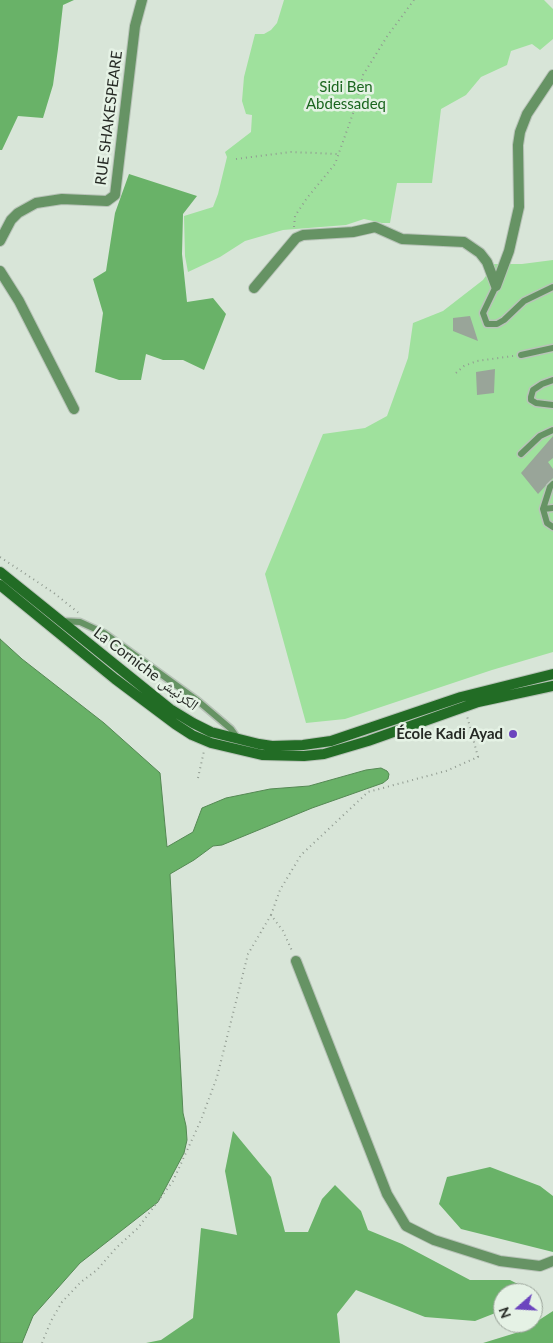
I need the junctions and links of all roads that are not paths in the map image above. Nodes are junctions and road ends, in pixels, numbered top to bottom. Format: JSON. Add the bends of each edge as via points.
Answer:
{"nodes":[{"id":1,"x":142,"y":0,"type":"edge"},
{"id":2,"x":553,"y":75,"type":"edge"},
{"id":3,"x":0,"y":242,"type":"edge"},
{"id":4,"x":0,"y":271,"type":"edge"},
{"id":5,"x":496,"y":286,"type":"junction"},
{"id":6,"x":553,"y":286,"type":"edge"},
{"id":7,"x":254,"y":288,"type":"dead end"},
{"id":8,"x":553,"y":348,"type":"edge"},
{"id":9,"x":522,"y":355,"type":"road end"},
{"id":10,"x":553,"y":380,"type":"edge"},
{"id":11,"x":553,"y":406,"type":"edge"},
{"id":12,"x":74,"y":409,"type":"dead end"},
{"id":13,"x":553,"y":430,"type":"edge"},
{"id":14,"x":521,"y":454,"type":"dead end"},
{"id":15,"x":552,"y":486,"type":"edge"},
{"id":16,"x":553,"y":508,"type":"edge"},
{"id":17,"x":543,"y":509,"type":"junction"},
{"id":18,"x":553,"y":527,"type":"edge"},
{"id":19,"x":0,"y":572,"type":"edge"},
{"id":20,"x":0,"y":586,"type":"edge"},
{"id":21,"x":59,"y":621,"type":"junction"},
{"id":22,"x":553,"y":674,"type":"edge"},
{"id":23,"x":553,"y":686,"type":"edge"},
{"id":24,"x":239,"y":740,"type":"junction"},
{"id":25,"x":296,"y":961,"type":"road end"},
{"id":26,"x":553,"y":1261,"type":"edge"}],
"edges":[{"from":1,"to":3,"type":"street","name":"RUE SHAKESPEARE","via":[[135,26],[114,194],[107,200],[62,199],[36,203],[11,220]]},
{"from":2,"to":5,"type":"street","via":[[520,132],[519,207],[509,251]]},
{"from":4,"to":12,"type":"street"},
{"from":5,"to":6,"type":"lane","via":[[483,313],[487,324],[492,325],[504,320],[524,301]]},
{"from":5,"to":7,"type":"street","via":[[487,262],[467,243],[402,238],[375,227],[296,238]]},
{"from":8,"to":9,"type":"lane"},
{"from":10,"to":11,"type":"lane","via":[[533,390],[530,397],[536,403]]},
{"from":13,"to":14,"type":"lane","via":[[540,436]]},
{"from":15,"to":17,"type":"lane"},
{"from":16,"to":17,"type":"lane"},
{"from":17,"to":18,"type":"lane","via":[[547,523]]},
{"from":19,"to":21,"type":"main road","name":"La Corniche الكرنيش"},
{"from":20,"to":23,"type":"main road","name":"La Corniche الكرنيش","via":[[175,724],[211,743],[252,753],[324,754],[471,704]]},
{"from":21,"to":24,"type":"main road","name":"La Corniche الكرنيش","via":[[170,709],[211,732]]},
{"from":21,"to":24,"type":"lane","via":[[80,622],[97,628],[198,701]]},
{"from":22,"to":24,"type":"main road","name":"La Corniche الكرنيش","via":[[461,697],[331,741],[272,746]]},
{"from":25,"to":26,"type":"street","via":[[387,1194],[406,1226],[434,1240],[500,1261],[540,1266]]}]}
